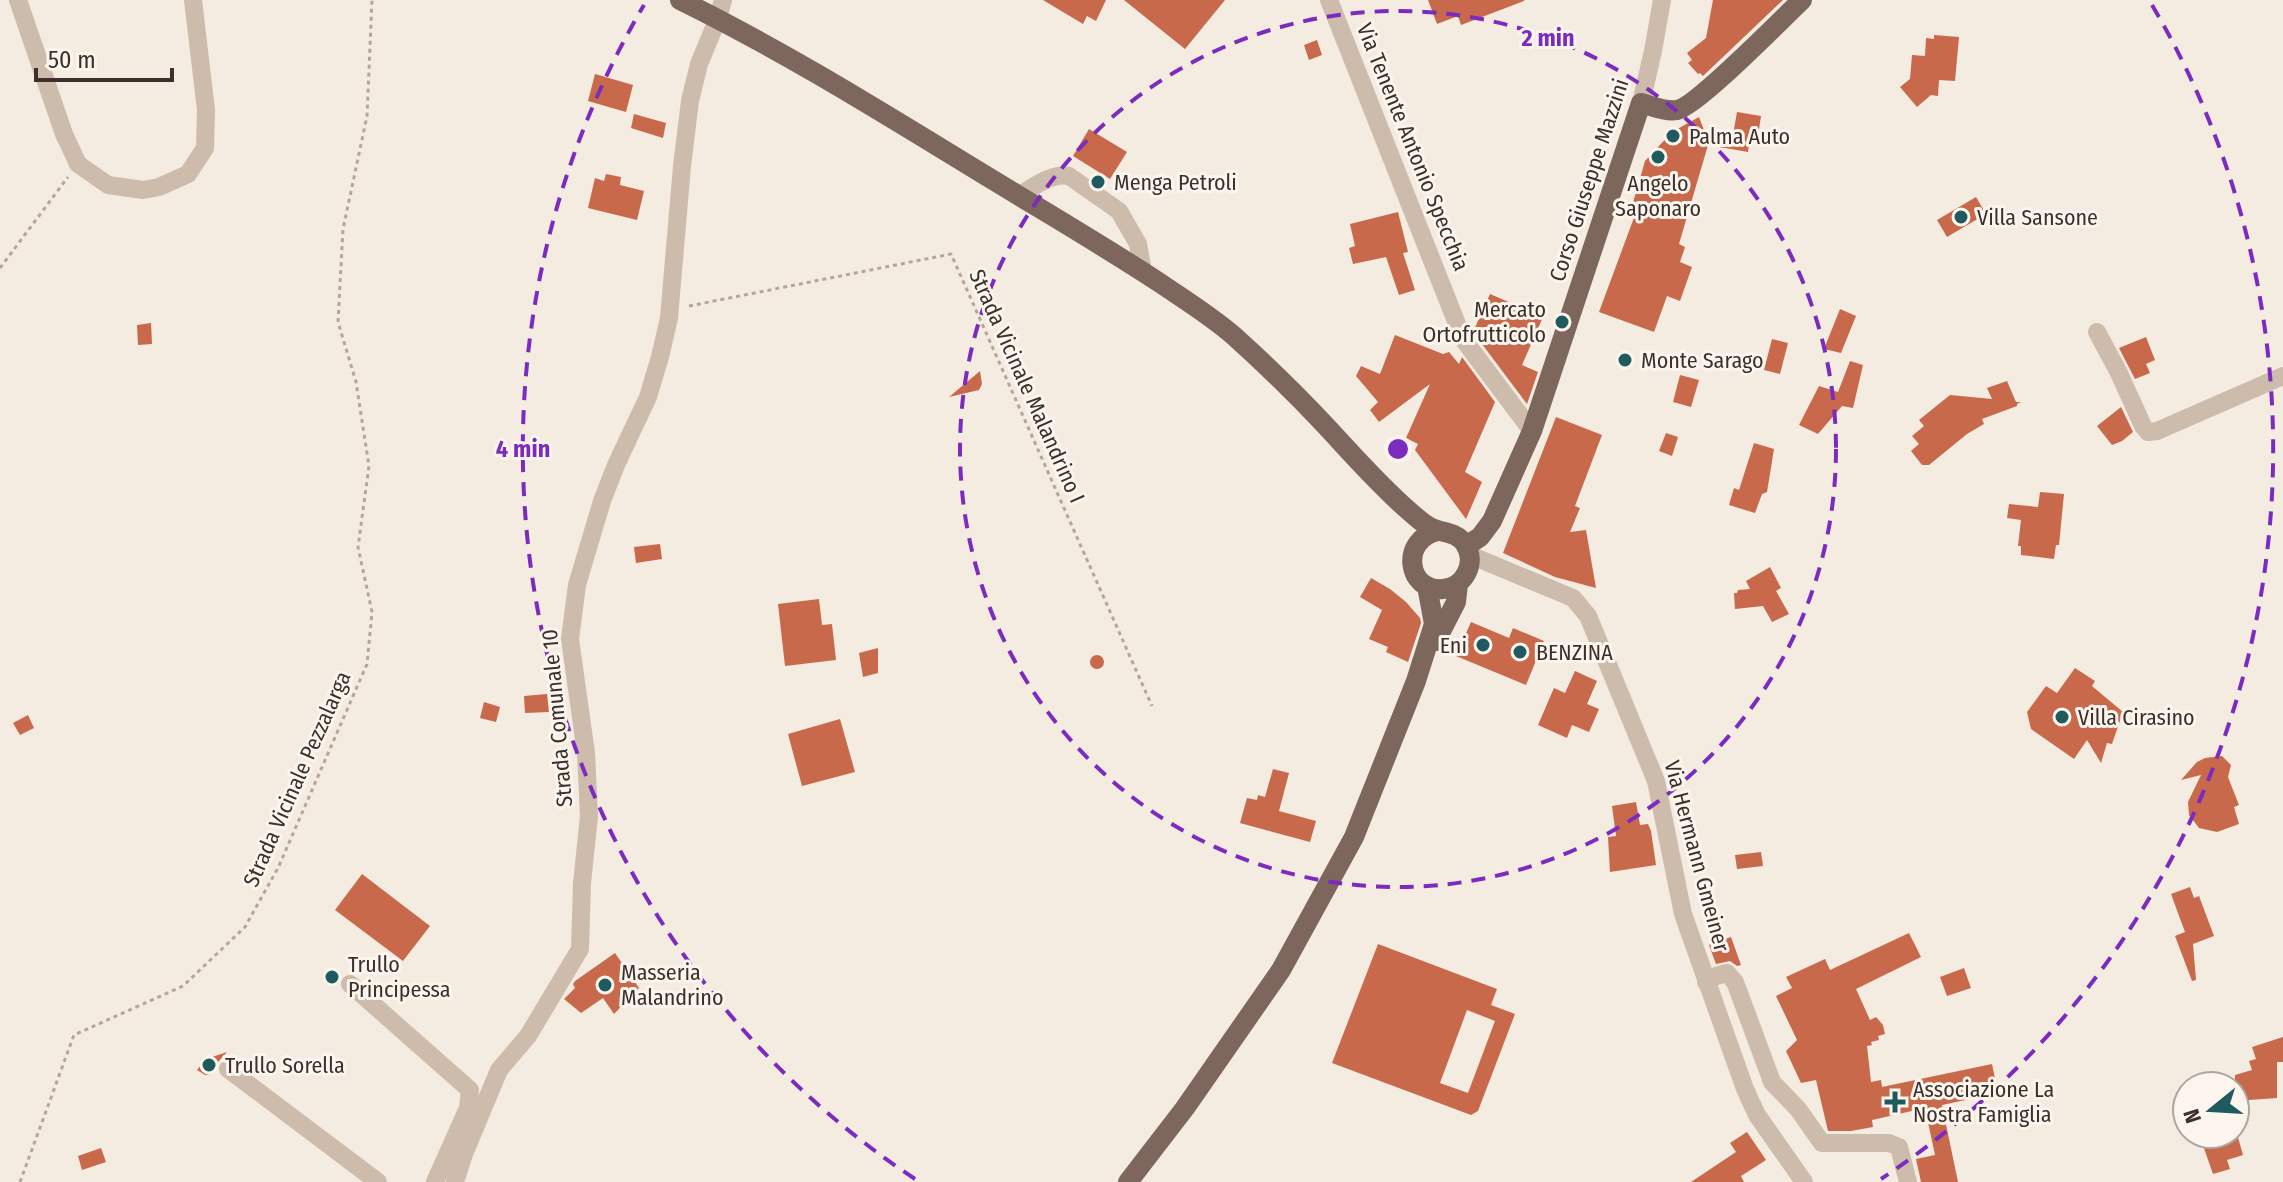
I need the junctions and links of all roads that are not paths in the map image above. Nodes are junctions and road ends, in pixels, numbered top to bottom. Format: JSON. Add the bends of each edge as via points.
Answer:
{"nodes":[{"id":1,"x":18,"y":0,"type":"edge"},
{"id":2,"x":193,"y":0,"type":"edge"},
{"id":3,"x":680,"y":0,"type":"edge"},
{"id":4,"x":1329,"y":0,"type":"edge"},
{"id":5,"x":1662,"y":0,"type":"edge"},
{"id":6,"x":1802,"y":0,"type":"edge"},
{"id":7,"x":720,"y":9,"type":"edge"},
{"id":8,"x":1641,"y":103,"type":"junction"},
{"id":9,"x":1019,"y":196,"type":"junction"},
{"id":10,"x":1143,"y":272,"type":"junction"},
{"id":11,"x":2097,"y":332,"type":"dead end"},
{"id":12,"x":2283,"y":376,"type":"edge"},
{"id":13,"x":1532,"y":431,"type":"junction"},
{"id":14,"x":1380,"y":486,"type":"junction"},
{"id":15,"x":1457,"y":542,"type":"junction"},
{"id":16,"x":1413,"y":551,"type":"junction"},
{"id":17,"x":1458,"y":584,"type":"junction"},
{"id":18,"x":1427,"y":586,"type":"junction"},
{"id":19,"x":1416,"y":681,"type":"junction"},
{"id":20,"x":1706,"y":982,"type":"junction"},
{"id":21,"x":350,"y":984,"type":"dead end"},
{"id":22,"x":228,"y":1069,"type":"dead end"},
{"id":23,"x":378,"y":1182,"type":"edge"},
{"id":24,"x":435,"y":1182,"type":"edge"},
{"id":25,"x":455,"y":1182,"type":"edge"},
{"id":26,"x":1128,"y":1182,"type":"edge"},
{"id":27,"x":1804,"y":1182,"type":"edge"},
{"id":28,"x":1908,"y":1182,"type":"edge"}],
"edges":[{"from":1,"to":2,"type":"street","via":[[78,164],[108,185],[143,190],[188,174],[205,148]]},
{"from":3,"to":7,"type":"main road"},
{"from":4,"to":13,"type":"street","name":"Via Tenente Antonio Specchia","via":[[1463,339]]},
{"from":5,"to":8,"type":"street","name":"Corso Giuseppe Mazzini"},
{"from":6,"to":8,"type":"main road","via":[[1684,108]]},
{"from":7,"to":9,"type":"main road"},
{"from":7,"to":25,"type":"street","name":"Strada Comunale 10","via":[[690,101],[670,310],[660,357],[602,501],[577,585],[570,639],[589,816],[580,949],[528,1036],[499,1070]]},
{"from":8,"to":13,"type":"main road","name":"Corso Giuseppe Mazzini"},
{"from":9,"to":10,"type":"main road"},
{"from":9,"to":10,"type":"street","via":[[1040,182],[1069,176],[1119,211],[1138,244]]},
{"from":10,"to":14,"type":"main road","via":[[1216,320],[1271,369]]},
{"from":11,"to":12,"type":"street","via":[[2148,432]]},
{"from":13,"to":15,"type":"main road","name":"Corso Giuseppe Mazzini","via":[[1499,506]]},
{"from":14,"to":15,"type":"main road","via":[[1427,526]]},
{"from":14,"to":16,"type":"main road","via":[[1403,522]]},
{"from":15,"to":16,"type":"main road","via":[[1425,535]]},
{"from":15,"to":17,"type":"main road","via":[[1469,568]]},
{"from":15,"to":20,"type":"street","name":"Via Hermann Gmeiner","via":[[1573,598],[1588,616],[1656,781],[1683,914]]},
{"from":16,"to":18,"type":"main road","via":[[1413,570]]},
{"from":17,"to":18,"type":"main road","via":[[1445,589]]},
{"from":17,"to":19,"type":"main road","via":[[1456,602]]},
{"from":18,"to":19,"type":"main road","via":[[1434,624]]},
{"from":19,"to":26,"type":"main road","via":[[1354,837],[1281,970]]},
{"from":20,"to":27,"type":"street","name":"Via Hermann Gmeiner","via":[[1757,1115]]},
{"from":20,"to":28,"type":"street","via":[[1727,973],[1735,982],[1772,1082],[1822,1143],[1899,1147]]},
{"from":21,"to":24,"type":"street","via":[[470,1090],[468,1108]]},
{"from":22,"to":23,"type":"street"}]}
